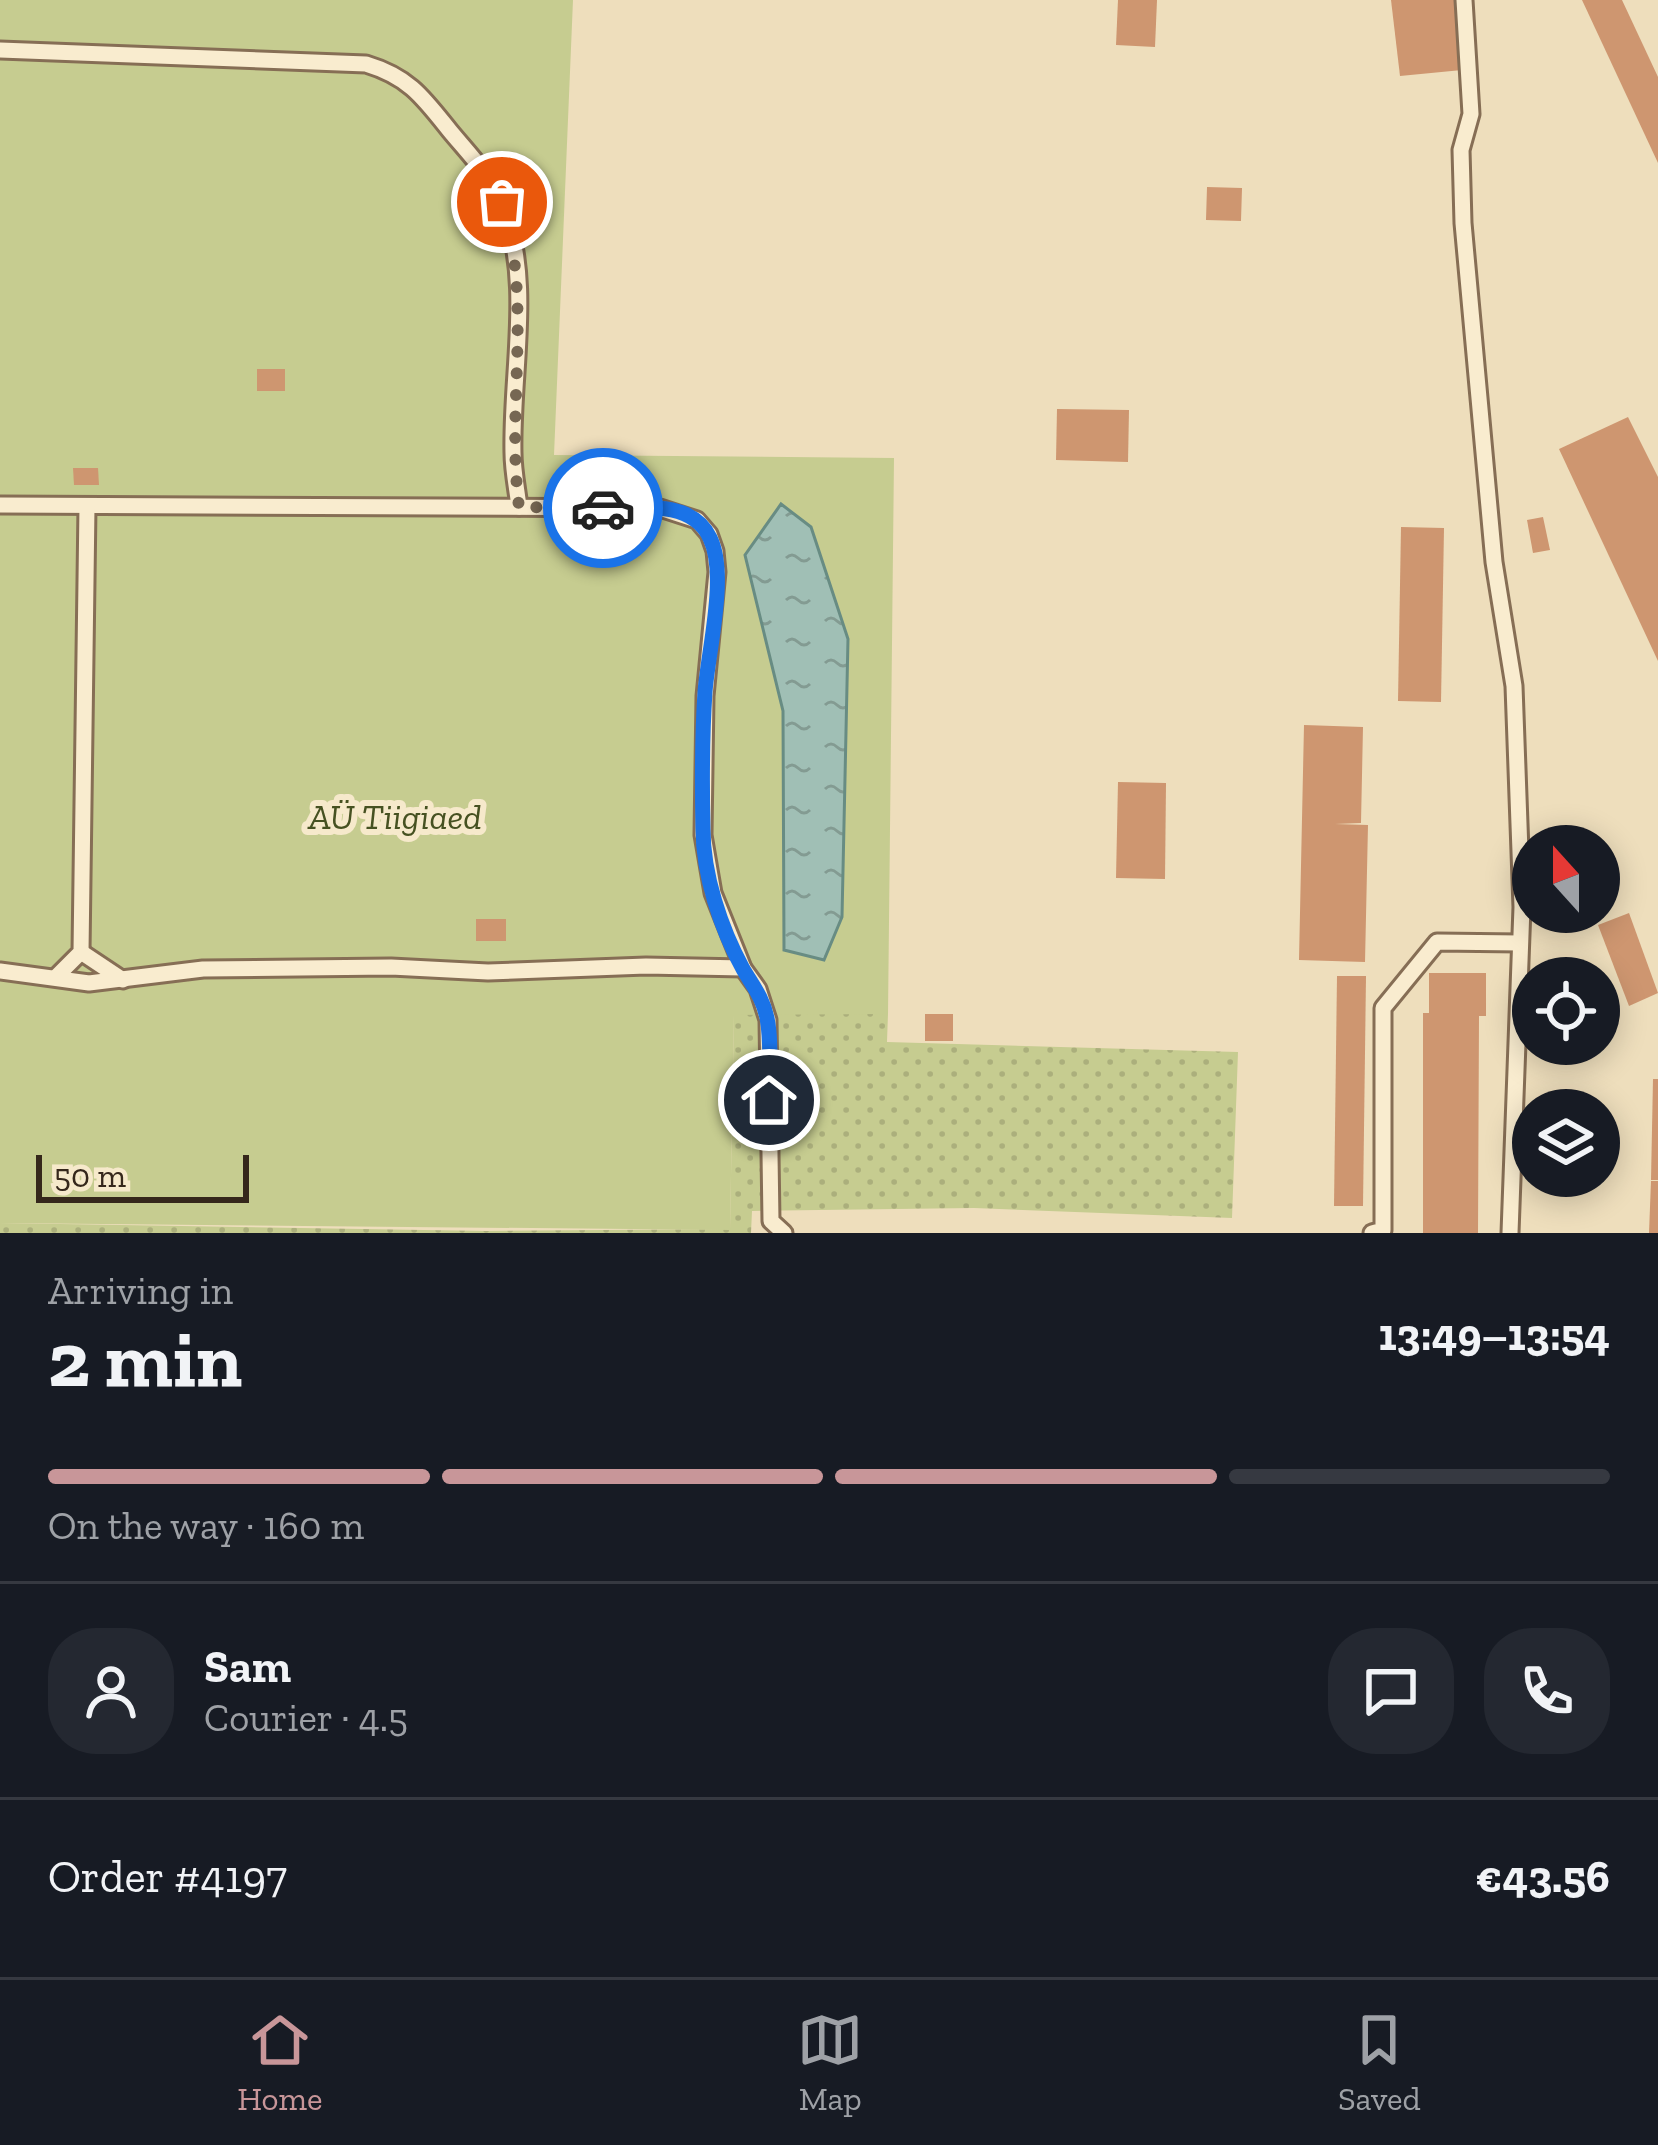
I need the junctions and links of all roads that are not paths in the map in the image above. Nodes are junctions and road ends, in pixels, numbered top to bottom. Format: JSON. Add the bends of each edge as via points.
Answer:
{"nodes":[{"id":1,"x":1464,"y":0,"type":"edge"},
{"id":2,"x":0,"y":50,"type":"edge"},
{"id":3,"x":0,"y":505,"type":"edge"},
{"id":4,"x":87,"y":506,"type":"junction"},
{"id":5,"x":519,"y":507,"type":"junction"},
{"id":6,"x":1520,"y":943,"type":"junction"},
{"id":7,"x":81,"y":952,"type":"junction"},
{"id":8,"x":743,"y":968,"type":"junction"},
{"id":9,"x":0,"y":971,"type":"edge"},
{"id":10,"x":57,"y":976,"type":"junction"},
{"id":11,"x":124,"y":980,"type":"junction"},
{"id":12,"x":784,"y":1233,"type":"edge"},
{"id":13,"x":1372,"y":1233,"type":"edge"},
{"id":14,"x":1510,"y":1233,"type":"edge"}],
"edges":[{"from":1,"to":6,"type":"lane","via":[[1472,114],[1461,150],[1462,223],[1494,562],[1514,686]]},
{"from":2,"to":5,"type":"lane","via":[[366,64],[398,74],[487,176],[511,230]]},
{"from":3,"to":4,"type":"lane"},
{"from":4,"to":5,"type":"lane"},
{"from":4,"to":7,"type":"lane"},
{"from":5,"to":8,"type":"lane","via":[[660,508],[697,520],[709,534],[717,572],[703,835],[712,893]]},
{"from":6,"to":13,"type":"lane","via":[[1437,942],[1383,1008],[1382,1230]]},
{"from":6,"to":14,"type":"lane"},
{"from":7,"to":10,"type":"lane"},
{"from":7,"to":11,"type":"lane"},
{"from":8,"to":11,"type":"lane","via":[[202,968]]},
{"from":8,"to":12,"type":"lane","via":[[768,1020],[771,1220]]},
{"from":9,"to":10,"type":"lane"},
{"from":10,"to":11,"type":"lane"}]}
